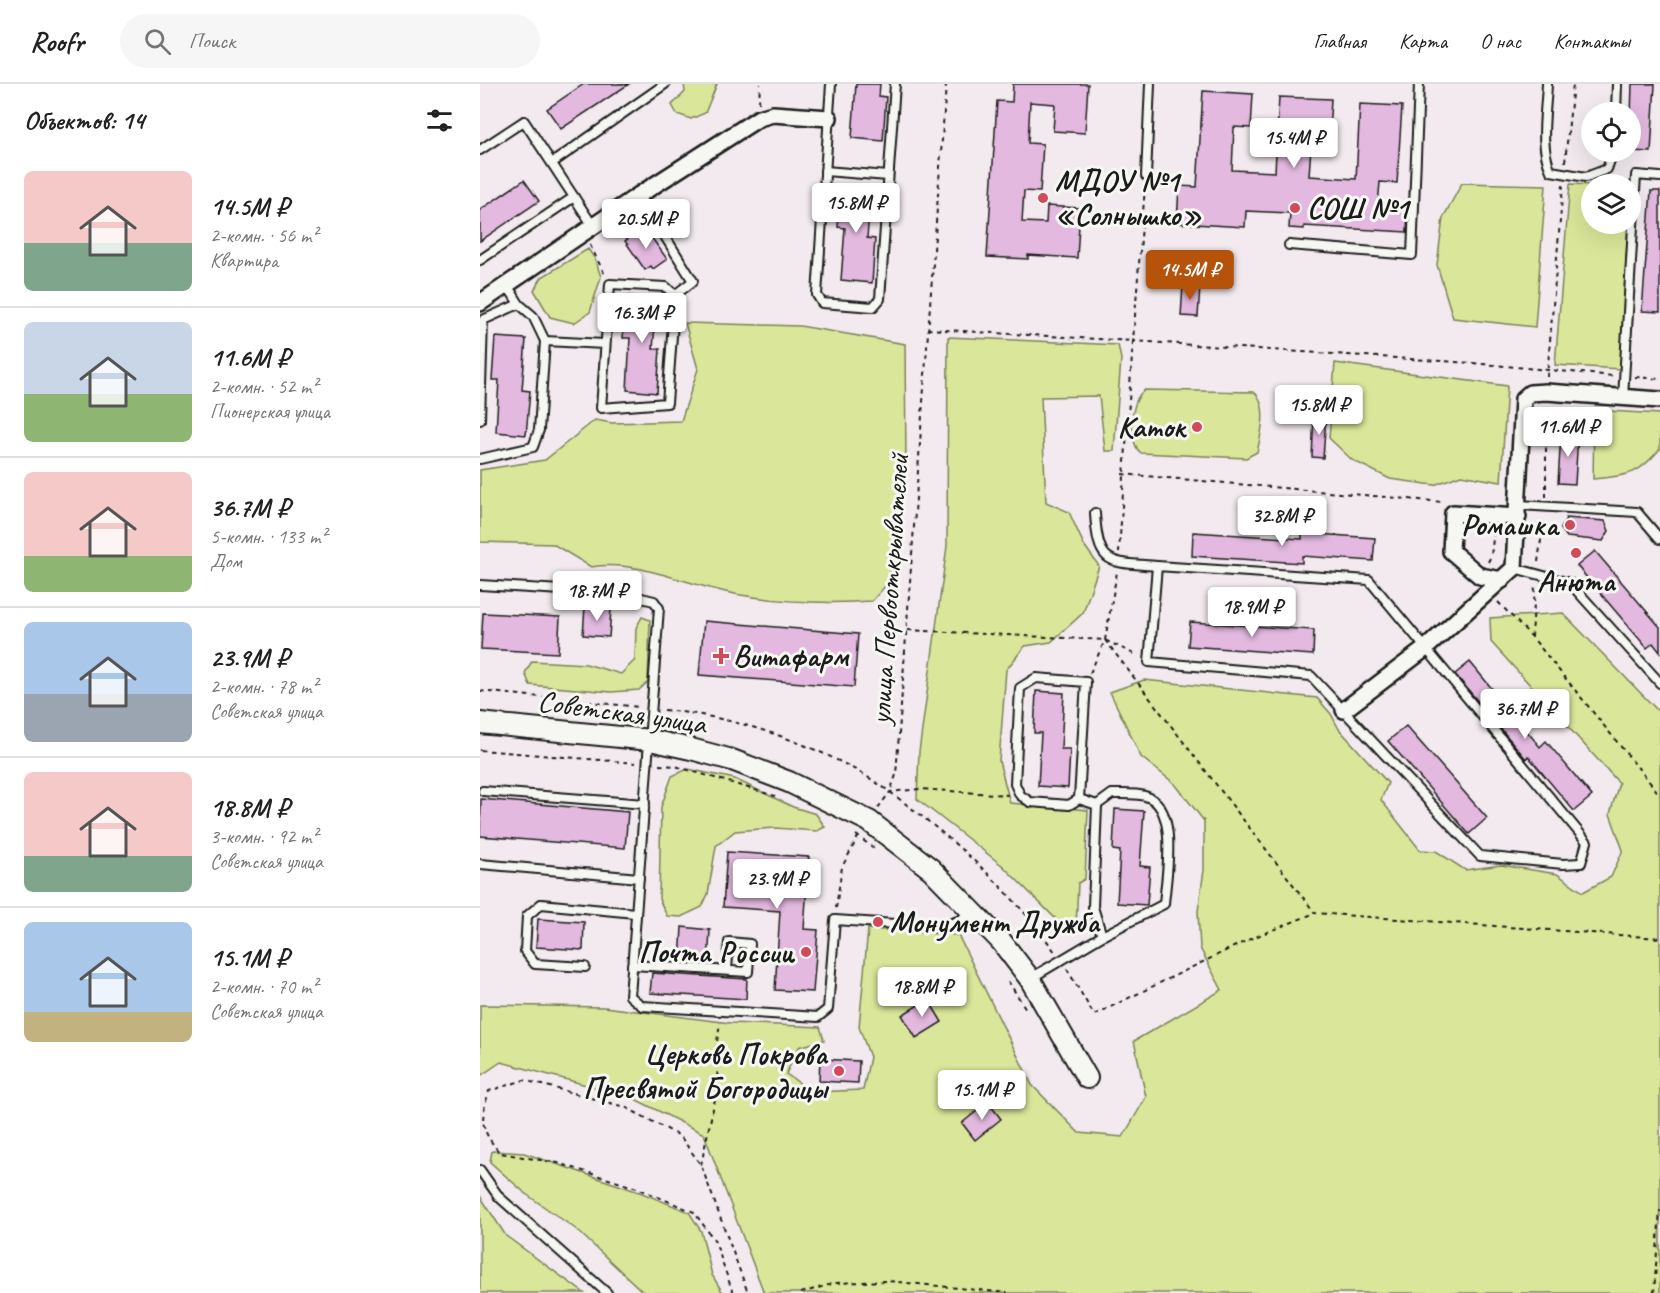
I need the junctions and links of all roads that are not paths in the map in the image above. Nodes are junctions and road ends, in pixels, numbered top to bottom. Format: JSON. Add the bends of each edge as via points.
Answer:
{"nodes":[{"id":1,"x":665,"y":84,"type":"edge"},
{"id":2,"x":831,"y":84,"type":"edge"},
{"id":3,"x":895,"y":84,"type":"edge"},
{"id":4,"x":1150,"y":84,"type":"edge"},
{"id":5,"x":1419,"y":84,"type":"edge"},
{"id":6,"x":1547,"y":84,"type":"edge"},
{"id":7,"x":1617,"y":84,"type":"edge"},
{"id":8,"x":1616,"y":102,"type":"edge"},
{"id":9,"x":829,"y":118,"type":"junction"},
{"id":10,"x":480,"y":150,"type":"edge"},
{"id":11,"x":1609,"y":162,"type":"edge"},
{"id":12,"x":552,"y":163,"type":"junction"},
{"id":13,"x":825,"y":171,"type":"junction"},
{"id":14,"x":888,"y":176,"type":"junction"},
{"id":15,"x":1146,"y":176,"type":"road end"},
{"id":16,"x":1660,"y":177,"type":"edge"},
{"id":17,"x":639,"y":195,"type":"junction"},
{"id":18,"x":574,"y":197,"type":"junction"},
{"id":19,"x":588,"y":229,"type":"junction"},
{"id":20,"x":1289,"y":245,"type":"dead end"},
{"id":21,"x":480,"y":260,"type":"edge"},
{"id":22,"x":507,"y":285,"type":"junction"},
{"id":23,"x":675,"y":296,"type":"junction"},
{"id":24,"x":480,"y":303,"type":"edge"},
{"id":25,"x":519,"y":304,"type":"junction"},
{"id":26,"x":545,"y":341,"type":"junction"},
{"id":27,"x":605,"y":344,"type":"junction"},
{"id":28,"x":1623,"y":398,"type":"junction"},
{"id":29,"x":1660,"y":400,"type":"edge"},
{"id":30,"x":480,"y":420,"type":"edge"},
{"id":31,"x":480,"y":459,"type":"edge"},
{"id":32,"x":1519,"y":511,"type":"junction"},
{"id":33,"x":1095,"y":513,"type":"dead end"},
{"id":34,"x":1660,"y":539,"type":"edge"},
{"id":35,"x":1157,"y":566,"type":"junction"},
{"id":36,"x":1514,"y":568,"type":"junction"},
{"id":37,"x":1502,"y":580,"type":"junction"},
{"id":38,"x":480,"y":585,"type":"edge"},
{"id":39,"x":1426,"y":648,"type":"junction"},
{"id":40,"x":1660,"y":683,"type":"edge"},
{"id":41,"x":1344,"y":710,"type":"junction"},
{"id":42,"x":480,"y":723,"type":"edge"},
{"id":43,"x":650,"y":740,"type":"junction"},
{"id":44,"x":483,"y":790,"type":"dead end"},
{"id":45,"x":1079,"y":799,"type":"junction"},
{"id":46,"x":645,"y":804,"type":"junction"},
{"id":47,"x":1097,"y":805,"type":"junction"},
{"id":48,"x":480,"y":864,"type":"edge"},
{"id":49,"x":639,"y":878,"type":"junction"},
{"id":50,"x":972,"y":909,"type":"junction"},
{"id":51,"x":635,"y":913,"type":"junction"},
{"id":52,"x":1102,"y":936,"type":"junction"},
{"id":53,"x":632,"y":965,"type":"junction"},
{"id":54,"x":585,"y":968,"type":"dead end"},
{"id":55,"x":727,"y":970,"type":"junction"},
{"id":56,"x":1030,"y":979,"type":"junction"},
{"id":57,"x":1087,"y":1078,"type":"dead end"},
{"id":58,"x":480,"y":1170,"type":"edge"},
{"id":59,"x":607,"y":1293,"type":"edge"}],
"edges":[{"from":1,"to":12,"type":"lane"},
{"from":2,"to":9,"type":"lane"},
{"from":3,"to":14,"type":"lane"},
{"from":4,"to":15,"type":"lane"},
{"from":5,"to":20,"type":"lane","via":[[1412,255]]},
{"from":6,"to":11,"type":"lane","via":[[1545,146],[1551,171],[1586,177],[1607,169]]},
{"from":7,"to":8,"type":"lane"},
{"from":9,"to":13,"type":"lane"},
{"from":9,"to":17,"type":"street","via":[[773,114],[759,118]]},
{"from":10,"to":12,"type":"lane","via":[[524,121]]},
{"from":12,"to":18,"type":"lane"},
{"from":13,"to":14,"type":"lane"},
{"from":13,"to":14,"type":"lane","via":[[817,296],[822,303],[873,307],[880,299]]},
{"from":16,"to":28,"type":"lane","via":[[1635,175]]},
{"from":17,"to":19,"type":"street"},
{"from":17,"to":23,"type":"lane","via":[[693,281]]},
{"from":18,"to":19,"type":"lane"},
{"from":18,"to":21,"type":"lane"},
{"from":19,"to":22,"type":"street"},
{"from":22,"to":24,"type":"street"},
{"from":22,"to":25,"type":"lane"},
{"from":23,"to":27,"type":"lane","via":[[666,287],[610,284]]},
{"from":23,"to":27,"type":"lane","via":[[667,403],[601,408]]},
{"from":25,"to":26,"type":"lane","via":[[533,316]]},
{"from":25,"to":30,"type":"lane","via":[[483,320]]},
{"from":26,"to":27,"type":"lane"},
{"from":26,"to":31,"type":"lane","via":[[539,430],[533,447]]},
{"from":28,"to":29,"type":"street"},
{"from":28,"to":32,"type":"street","via":[[1546,392],[1530,393],[1523,399]]},
{"from":32,"to":34,"type":"lane","via":[[1546,506],[1637,512]]},
{"from":32,"to":36,"type":"street"},
{"from":32,"to":37,"type":"street","via":[[1482,516],[1453,513],[1451,551],[1480,576]]},
{"from":33,"to":35,"type":"lane","via":[[1098,545],[1108,560]]},
{"from":35,"to":39,"type":"lane","via":[[1369,580]]},
{"from":35,"to":41,"type":"lane","via":[[1149,662],[1311,676]]},
{"from":36,"to":37,"type":"street"},
{"from":36,"to":40,"type":"lane","via":[[1570,583]]},
{"from":37,"to":39,"type":"street"},
{"from":38,"to":43,"type":"lane","via":[[625,594],[654,601],[659,608]]},
{"from":39,"to":41,"type":"street"},
{"from":39,"to":41,"type":"lane","via":[[1587,842],[1581,863],[1480,856]]},
{"from":42,"to":43,"type":"street","name":"Советская улица"},
{"from":43,"to":46,"type":"lane"},
{"from":43,"to":50,"type":"street","name":"Советская улица","via":[[732,760],[789,782],[931,869]]},
{"from":44,"to":46,"type":"lane"},
{"from":45,"to":45,"type":"lane","via":[[1086,682],[1036,678],[1020,688],[1015,784],[1020,795],[1030,802],[1069,805]]},
{"from":45,"to":47,"type":"lane"},
{"from":46,"to":49,"type":"lane"},
{"from":47,"to":52,"type":"lane","via":[[1093,907]]},
{"from":47,"to":52,"type":"lane","via":[[1112,794],[1147,796],[1162,807],[1169,827],[1164,904]]},
{"from":48,"to":49,"type":"lane"},
{"from":49,"to":51,"type":"lane"},
{"from":50,"to":53,"type":"lane","via":[[961,920],[940,927],[835,920],[828,1010],[818,1017],[642,1006],[630,996]]},
{"from":50,"to":56,"type":"street","name":"Советская улица"},
{"from":51,"to":53,"type":"lane"},
{"from":51,"to":54,"type":"lane","via":[[541,904],[526,916],[525,951],[536,964]]},
{"from":52,"to":56,"type":"lane"},
{"from":53,"to":55,"type":"lane"},
{"from":55,"to":55,"type":"lane","via":[[748,972],[750,944],[729,942]]},
{"from":56,"to":57,"type":"street","name":"Советская улица"},
{"from":58,"to":59,"type":"lane","via":[[499,1197]]}]}
